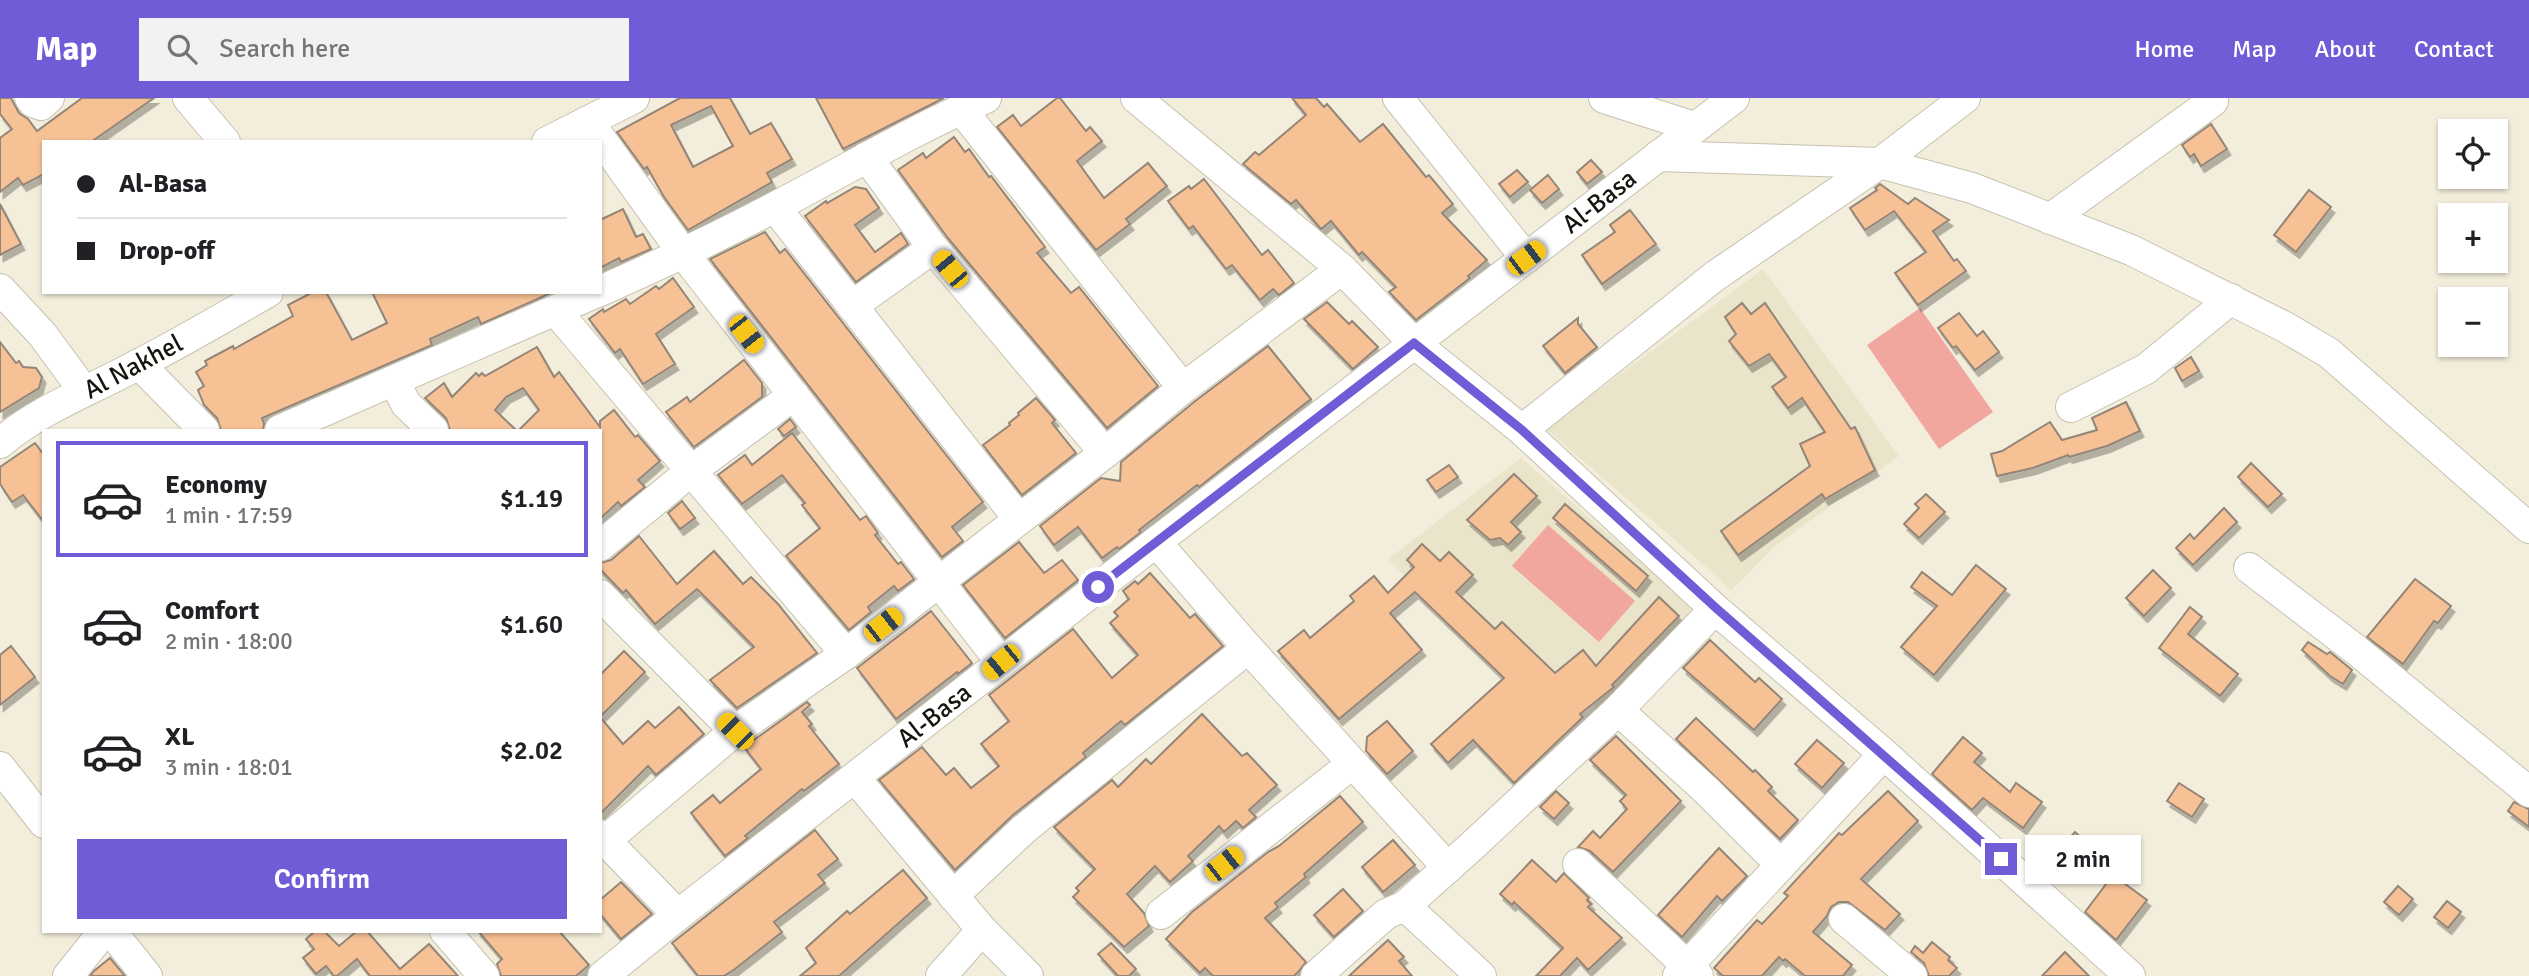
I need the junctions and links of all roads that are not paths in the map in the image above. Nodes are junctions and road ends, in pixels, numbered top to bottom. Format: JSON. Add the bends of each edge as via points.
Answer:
{"nodes":[{"id":1,"x":30,"y":98,"type":"edge"},
{"id":2,"x":48,"y":98,"type":"edge"},
{"id":3,"x":188,"y":98,"type":"edge"},
{"id":4,"x":634,"y":98,"type":"edge"},
{"id":5,"x":1136,"y":98,"type":"edge"},
{"id":6,"x":1398,"y":98,"type":"edge"},
{"id":7,"x":1604,"y":98,"type":"edge"},
{"id":8,"x":1734,"y":98,"type":"edge"},
{"id":9,"x":1965,"y":98,"type":"edge"},
{"id":10,"x":2213,"y":101,"type":"dead end"},
{"id":11,"x":973,"y":104,"type":"edge"},
{"id":12,"x":588,"y":121,"type":"junction"},
{"id":13,"x":1695,"y":127,"type":"junction"},
{"id":14,"x":223,"y":140,"type":"edge"},
{"id":15,"x":551,"y":140,"type":"edge"},
{"id":16,"x":602,"y":140,"type":"edge"},
{"id":17,"x":602,"y":140,"type":"edge"},
{"id":18,"x":1658,"y":156,"type":"junction"},
{"id":19,"x":867,"y":157,"type":"junction"},
{"id":20,"x":1880,"y":163,"type":"junction"},
{"id":21,"x":775,"y":207,"type":"junction"},
{"id":22,"x":2050,"y":219,"type":"junction"},
{"id":23,"x":933,"y":248,"type":"junction"},
{"id":24,"x":683,"y":253,"type":"junction"},
{"id":25,"x":1526,"y":258,"type":"junction"},
{"id":26,"x":1342,"y":269,"type":"junction"},
{"id":27,"x":0,"y":289,"type":"edge"},
{"id":28,"x":602,"y":291,"type":"edge"},
{"id":29,"x":264,"y":294,"type":"edge"},
{"id":30,"x":594,"y":294,"type":"edge"},
{"id":31,"x":2231,"y":299,"type":"junction"},
{"id":32,"x":852,"y":306,"type":"junction"},
{"id":33,"x":556,"y":311,"type":"junction"},
{"id":34,"x":1414,"y":343,"type":"junction"},
{"id":35,"x":139,"y":364,"type":"junction"},
{"id":36,"x":394,"y":382,"type":"junction"},
{"id":37,"x":1183,"y":388,"type":"junction"},
{"id":38,"x":84,"y":391,"type":"junction"},
{"id":39,"x":794,"y":395,"type":"junction"},
{"id":40,"x":2071,"y":407,"type":"dead end"},
{"id":41,"x":203,"y":429,"type":"edge"},
{"id":42,"x":282,"y":429,"type":"edge"},
{"id":43,"x":432,"y":429,"type":"edge"},
{"id":44,"x":1522,"y":430,"type":"junction"},
{"id":45,"x":0,"y":443,"type":"edge"},
{"id":46,"x":1105,"y":453,"type":"junction"},
{"id":47,"x":691,"y":471,"type":"junction"},
{"id":48,"x":1018,"y":518,"type":"junction"},
{"id":49,"x":2529,"y":528,"type":"edge"},
{"id":50,"x":1156,"y":542,"type":"junction"},
{"id":51,"x":602,"y":544,"type":"edge"},
{"id":52,"x":2249,"y":568,"type":"dead end"},
{"id":53,"x":938,"y":582,"type":"junction"},
{"id":54,"x":602,"y":597,"type":"edge"},
{"id":55,"x":1716,"y":608,"type":"junction"},
{"id":56,"x":1248,"y":649,"type":"junction"},
{"id":57,"x":846,"y":654,"type":"junction"},
{"id":58,"x":1001,"y":662,"type":"junction"},
{"id":59,"x":1618,"y":710,"type":"junction"},
{"id":60,"x":735,"y":731,"type":"junction"},
{"id":61,"x":1884,"y":754,"type":"junction"},
{"id":62,"x":1352,"y":764,"type":"junction"},
{"id":63,"x":0,"y":767,"type":"edge"},
{"id":64,"x":855,"y":778,"type":"junction"},
{"id":65,"x":2529,"y":792,"type":"edge"},
{"id":66,"x":42,"y":820,"type":"edge"},
{"id":67,"x":603,"y":838,"type":"edge"},
{"id":68,"x":1578,"y":864,"type":"dead end"},
{"id":69,"x":1782,"y":865,"type":"junction"},
{"id":70,"x":1448,"y":868,"type":"junction"},
{"id":71,"x":953,"y":897,"type":"junction"},
{"id":72,"x":1405,"y":906,"type":"junction"},
{"id":73,"x":1161,"y":914,"type":"dead end"},
{"id":74,"x":678,"y":915,"type":"junction"},
{"id":75,"x":1844,"y":919,"type":"dead end"},
{"id":76,"x":982,"y":930,"type":"junction"},
{"id":77,"x":102,"y":933,"type":"edge"},
{"id":78,"x":113,"y":933,"type":"edge"},
{"id":79,"x":447,"y":933,"type":"edge"},
{"id":80,"x":1687,"y":973,"type":"edge"},
{"id":81,"x":68,"y":976,"type":"edge"},
{"id":82,"x":147,"y":976,"type":"edge"},
{"id":83,"x":484,"y":976,"type":"edge"},
{"id":84,"x":603,"y":976,"type":"edge"},
{"id":85,"x":941,"y":976,"type":"edge"},
{"id":86,"x":1028,"y":976,"type":"edge"},
{"id":87,"x":1316,"y":976,"type":"edge"},
{"id":88,"x":1480,"y":976,"type":"edge"},
{"id":89,"x":1912,"y":976,"type":"edge"},
{"id":90,"x":2130,"y":976,"type":"edge"}],
"edges":[{"from":1,"to":2,"type":"street","via":[[41,105]]},
{"from":3,"to":14,"type":"street"},
{"from":4,"to":12,"type":"street"},
{"from":5,"to":26,"type":"street"},
{"from":6,"to":25,"type":"street"},
{"from":7,"to":13,"type":"street"},
{"from":8,"to":13,"type":"street","name":"Al-Basa"},
{"from":9,"to":20,"type":"street"},
{"from":10,"to":22,"type":"street"},
{"from":11,"to":19,"type":"street"},
{"from":11,"to":37,"type":"street"},
{"from":12,"to":15,"type":"street"},
{"from":12,"to":16,"type":"street"},
{"from":13,"to":18,"type":"street","name":"Al-Basa"},
{"from":17,"to":24,"type":"street"},
{"from":18,"to":20,"type":"street"},
{"from":18,"to":25,"type":"street","name":"Al-Basa"},
{"from":19,"to":21,"type":"street"},
{"from":19,"to":23,"type":"street"},
{"from":20,"to":22,"type":"street","via":[[1972,188]]},
{"from":20,"to":44,"type":"street","via":[[1715,275]]},
{"from":21,"to":24,"type":"street"},
{"from":21,"to":32,"type":"street"},
{"from":22,"to":31,"type":"street","via":[[2130,250]]},
{"from":23,"to":32,"type":"street"},
{"from":23,"to":46,"type":"street"},
{"from":24,"to":28,"type":"street"},
{"from":24,"to":39,"type":"street"},
{"from":25,"to":34,"type":"street","name":"Al-Basa"},
{"from":26,"to":34,"type":"street"},
{"from":26,"to":37,"type":"street"},
{"from":27,"to":38,"type":"street","via":[[42,334]]},
{"from":29,"to":35,"type":"street","name":"Al Nakhel"},
{"from":30,"to":33,"type":"street"},
{"from":31,"to":40,"type":"street","via":[[2146,369]]},
{"from":31,"to":49,"type":"street","via":[[2329,352]]},
{"from":32,"to":48,"type":"street"},
{"from":33,"to":36,"type":"street"},
{"from":33,"to":47,"type":"street"},
{"from":34,"to":44,"type":"street"},
{"from":34,"to":50,"type":"street","name":"Al-Basa"},
{"from":35,"to":38,"type":"street","name":"Al Nakhel"},
{"from":35,"to":41,"type":"street"},
{"from":36,"to":42,"type":"street"},
{"from":36,"to":43,"type":"street","via":[[406,404]]},
{"from":37,"to":46,"type":"street"},
{"from":38,"to":45,"type":"street","name":"Al Nakhel"},
{"from":39,"to":47,"type":"street"},
{"from":39,"to":53,"type":"street"},
{"from":44,"to":55,"type":"street"},
{"from":46,"to":48,"type":"street"},
{"from":47,"to":51,"type":"street"},
{"from":47,"to":57,"type":"street"},
{"from":48,"to":53,"type":"street"},
{"from":50,"to":56,"type":"street"},
{"from":50,"to":58,"type":"street","name":"Al-Basa"},
{"from":52,"to":65,"type":"street"},
{"from":53,"to":57,"type":"street"},
{"from":53,"to":58,"type":"street"},
{"from":54,"to":60,"type":"street"},
{"from":55,"to":59,"type":"street"},
{"from":55,"to":61,"type":"street"},
{"from":56,"to":62,"type":"street"},
{"from":56,"to":71,"type":"street","via":[[1024,829]]},
{"from":57,"to":60,"type":"street"},
{"from":58,"to":64,"type":"street","name":"Al-Basa"},
{"from":59,"to":69,"type":"street"},
{"from":59,"to":70,"type":"street"},
{"from":60,"to":67,"type":"street"},
{"from":61,"to":69,"type":"street"},
{"from":61,"to":90,"type":"street"},
{"from":62,"to":70,"type":"street"},
{"from":62,"to":73,"type":"street"},
{"from":63,"to":66,"type":"street"},
{"from":64,"to":71,"type":"street"},
{"from":64,"to":74,"type":"street","name":"Al-Basa"},
{"from":67,"to":74,"type":"street"},
{"from":68,"to":80,"type":"street"},
{"from":69,"to":80,"type":"street"},
{"from":70,"to":72,"type":"street"},
{"from":71,"to":76,"type":"street"},
{"from":72,"to":87,"type":"street","via":[[1386,914]]},
{"from":72,"to":88,"type":"street"},
{"from":74,"to":84,"type":"street","name":"Al-Basa"},
{"from":75,"to":89,"type":"street"},
{"from":76,"to":85,"type":"street"},
{"from":76,"to":86,"type":"street"},
{"from":77,"to":81,"type":"street"},
{"from":78,"to":82,"type":"street"},
{"from":79,"to":83,"type":"street"}]}
